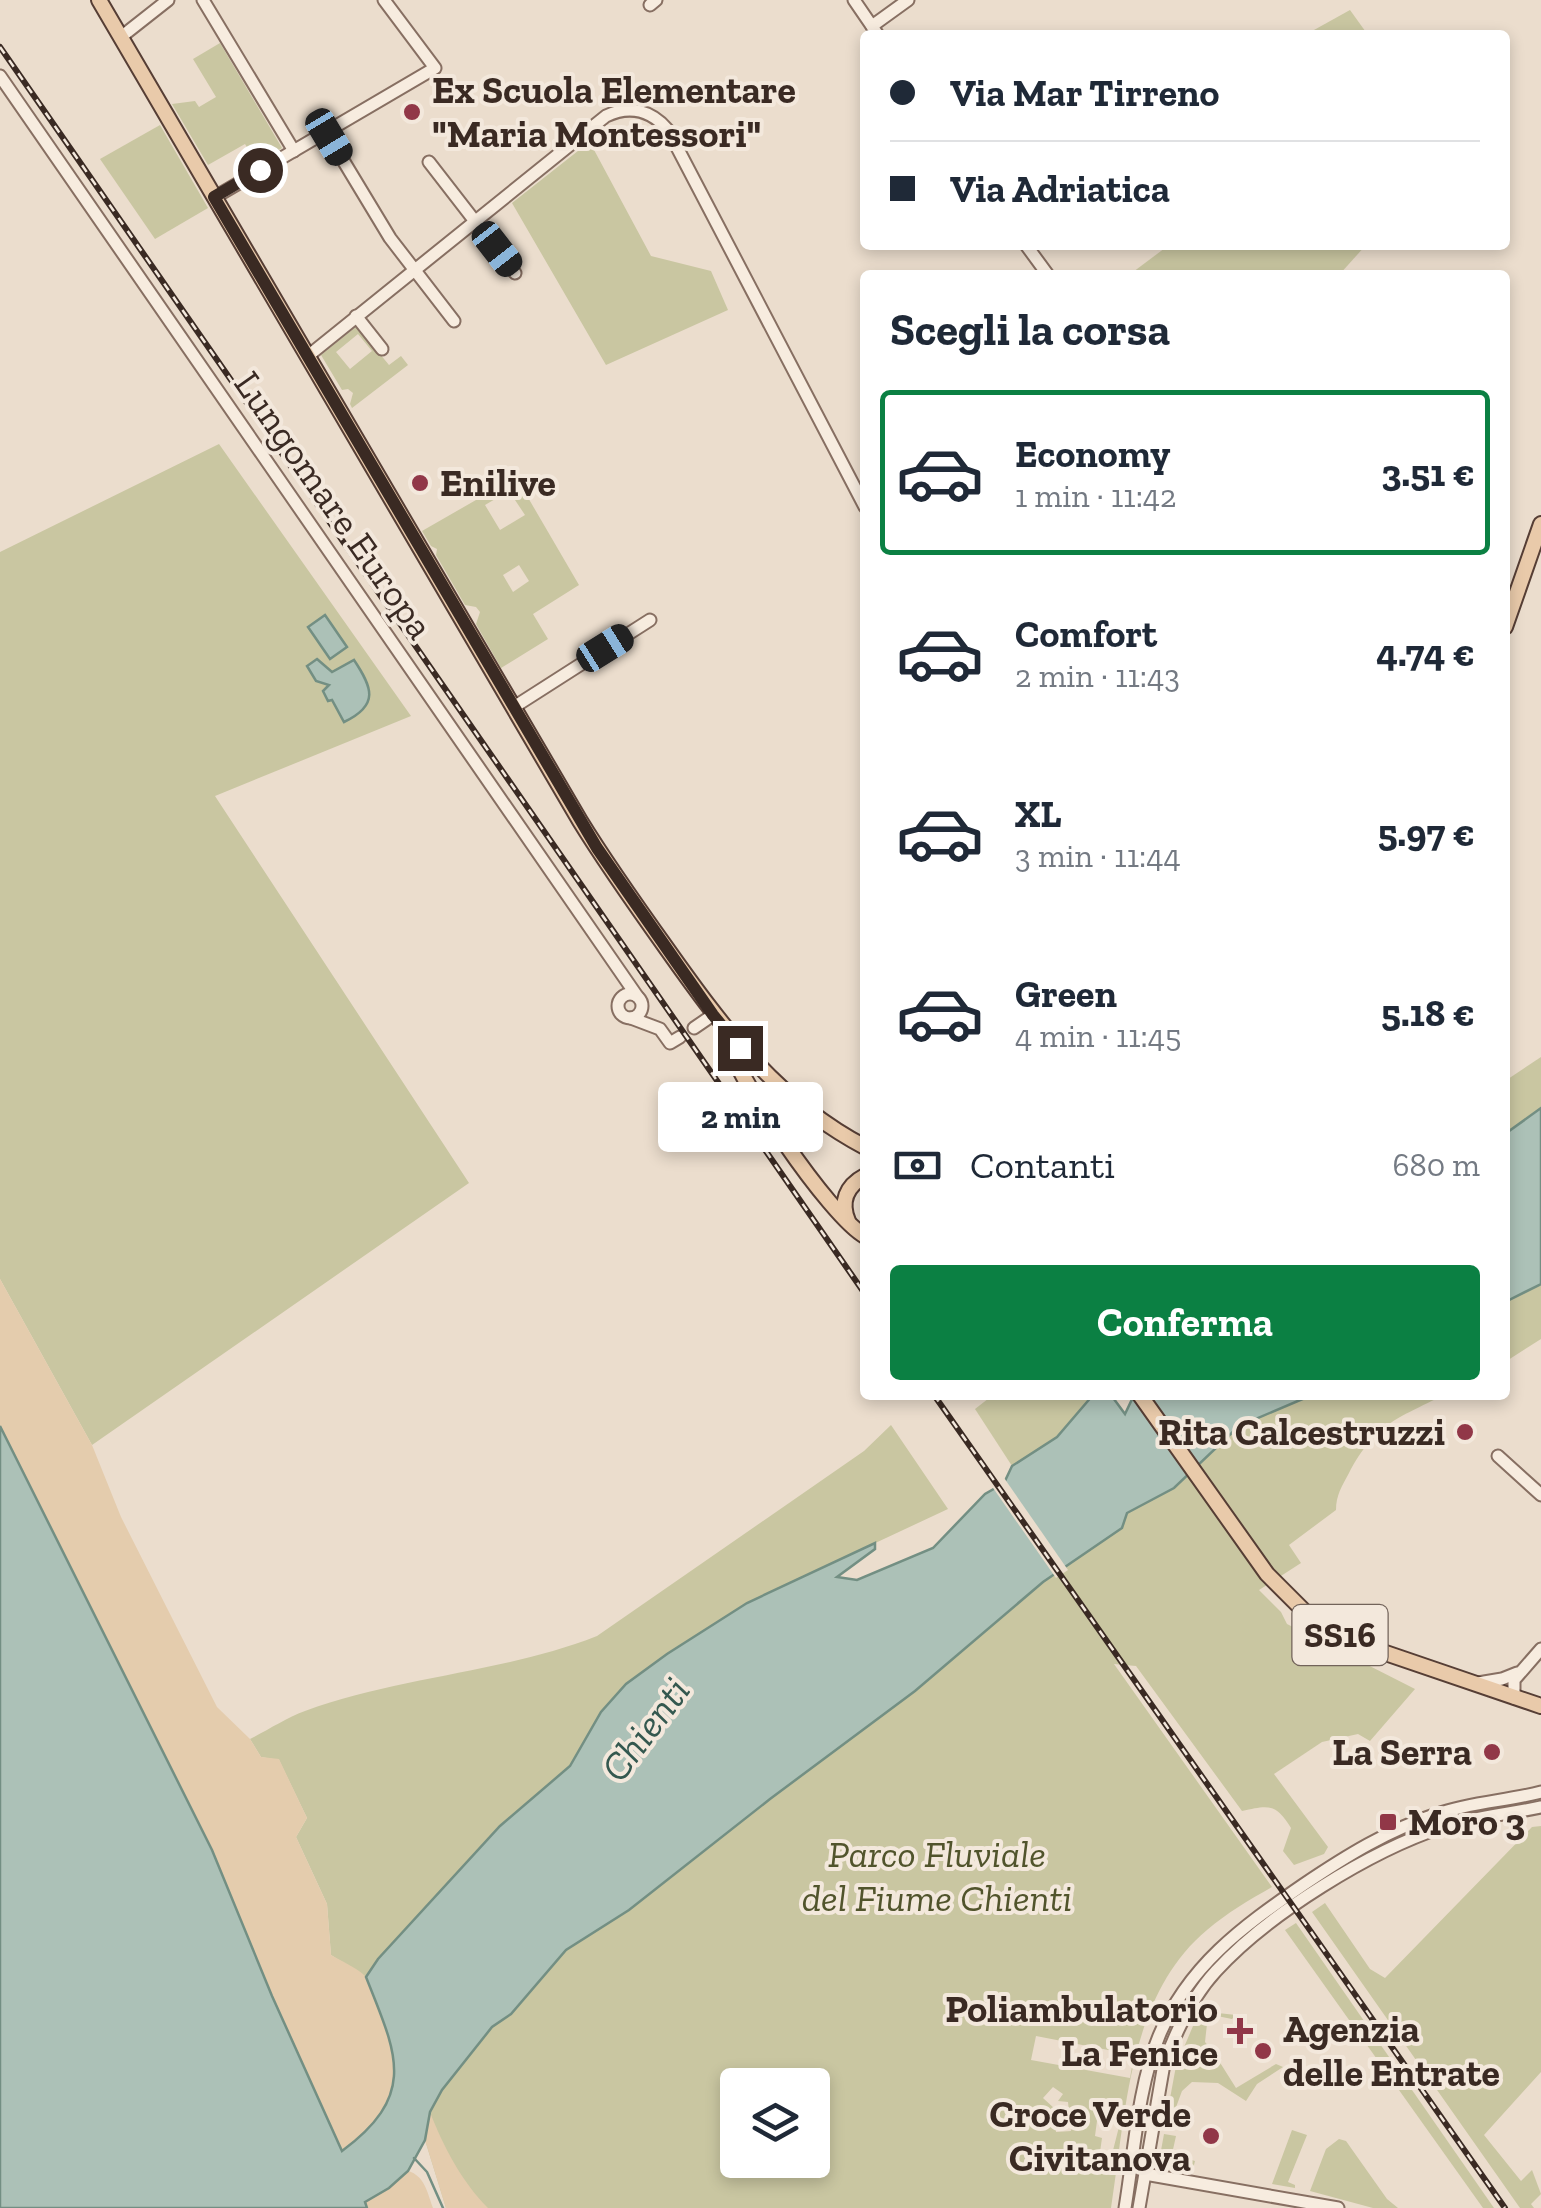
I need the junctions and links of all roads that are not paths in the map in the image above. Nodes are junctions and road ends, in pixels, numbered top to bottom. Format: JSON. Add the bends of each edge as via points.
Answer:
{"nodes":[{"id":1,"x":99,"y":0,"type":"edge"},
{"id":2,"x":168,"y":0,"type":"edge"},
{"id":3,"x":203,"y":0,"type":"edge"},
{"id":4,"x":384,"y":0,"type":"edge"},
{"id":5,"x":854,"y":0,"type":"edge"},
{"id":6,"x":908,"y":0,"type":"edge"},
{"id":7,"x":874,"y":30,"type":"edge"},
{"id":8,"x":876,"y":30,"type":"edge"},
{"id":9,"x":121,"y":37,"type":"junction"},
{"id":10,"x":0,"y":76,"type":"edge"},
{"id":11,"x":326,"y":132,"type":"junction"},
{"id":12,"x":294,"y":151,"type":"junction"},
{"id":13,"x":430,"y":162,"type":"dead end"},
{"id":14,"x":214,"y":197,"type":"junction"},
{"id":15,"x":474,"y":220,"type":"junction"},
{"id":16,"x":414,"y":269,"type":"junction"},
{"id":17,"x":515,"y":273,"type":"dead end"},
{"id":18,"x":356,"y":316,"type":"junction"},
{"id":19,"x":454,"y":320,"type":"dead end"},
{"id":20,"x":382,"y":349,"type":"dead end"},
{"id":21,"x":308,"y":356,"type":"junction"},
{"id":22,"x":860,"y":497,"type":"edge"},
{"id":23,"x":1541,"y":524,"type":"edge"},
{"id":24,"x":1510,"y":613,"type":"edge"},
{"id":25,"x":650,"y":620,"type":"dead end"},
{"id":26,"x":514,"y":707,"type":"junction"},
{"id":27,"x":618,"y":968,"type":"junction"},
{"id":28,"x":638,"y":996,"type":"junction"},
{"id":29,"x":621,"y":998,"type":"junction"},
{"id":30,"x":713,"y":1015,"type":"junction"},
{"id":31,"x":631,"y":1018,"type":"junction"},
{"id":32,"x":694,"y":1028,"type":"dead end"},
{"id":33,"x":724,"y":1028,"type":"junction"},
{"id":34,"x":675,"y":1040,"type":"dead end"},
{"id":35,"x":860,"y":1144,"type":"edge"},
{"id":36,"x":860,"y":1180,"type":"edge"},
{"id":37,"x":849,"y":1222,"type":"junction"},
{"id":38,"x":860,"y":1232,"type":"edge"},
{"id":39,"x":1144,"y":1400,"type":"edge"},
{"id":40,"x":1498,"y":1456,"type":"dead end"},
{"id":41,"x":1541,"y":1495,"type":"edge"},
{"id":42,"x":1541,"y":1649,"type":"edge"},
{"id":43,"x":1521,"y":1670,"type":"junction"},
{"id":44,"x":1443,"y":1673,"type":"junction"},
{"id":45,"x":1473,"y":1684,"type":"junction"},
{"id":46,"x":1514,"y":1698,"type":"junction"},
{"id":47,"x":1541,"y":1706,"type":"edge"},
{"id":48,"x":1541,"y":1718,"type":"edge"},
{"id":49,"x":1541,"y":1792,"type":"edge"},
{"id":50,"x":1541,"y":1807,"type":"edge"},
{"id":51,"x":1152,"y":2130,"type":"junction"},
{"id":52,"x":1138,"y":2131,"type":"junction"},
{"id":53,"x":1145,"y":2174,"type":"junction"},
{"id":54,"x":1126,"y":2208,"type":"edge"},
{"id":55,"x":1140,"y":2208,"type":"edge"},
{"id":56,"x":1338,"y":2208,"type":"edge"}],
"edges":[{"from":1,"to":9,"type":"main road"},
{"from":2,"to":9,"type":"street"},
{"from":3,"to":12,"type":"street"},
{"from":4,"to":11,"type":"street","via":[[436,68]]},
{"from":5,"to":7,"type":"street"},
{"from":6,"to":8,"type":"street"},
{"from":9,"to":14,"type":"main road"},
{"from":10,"to":27,"type":"street","name":"Lungomare Europa"},
{"from":11,"to":12,"type":"street"},
{"from":11,"to":16,"type":"street"},
{"from":12,"to":14,"type":"street"},
{"from":13,"to":15,"type":"street"},
{"from":14,"to":21,"type":"main road"},
{"from":15,"to":16,"type":"street"},
{"from":15,"to":17,"type":"street"},
{"from":15,"to":22,"type":"street","via":[[606,116],[651,114],[668,130]]},
{"from":16,"to":18,"type":"street"},
{"from":16,"to":19,"type":"street"},
{"from":18,"to":20,"type":"street"},
{"from":18,"to":21,"type":"street"},
{"from":21,"to":26,"type":"main road"},
{"from":23,"to":24,"type":"main road"},
{"from":25,"to":26,"type":"street"},
{"from":26,"to":30,"type":"main road","via":[[597,848]]},
{"from":27,"to":28,"type":"street","name":"Lungomare Europa"},
{"from":27,"to":29,"type":"street"},
{"from":28,"to":29,"type":"street"},
{"from":28,"to":31,"type":"street","via":[[641,1011]]},
{"from":29,"to":31,"type":"street","via":[[619,1012]]},
{"from":30,"to":32,"type":"street"},
{"from":30,"to":33,"type":"main road"},
{"from":31,"to":34,"type":"street"},
{"from":33,"to":35,"type":"main road","via":[[791,1098]]},
{"from":33,"to":37,"type":"main road","via":[[731,1058],[758,1101]]},
{"from":36,"to":37,"type":"main road","via":[[847,1192]]},
{"from":37,"to":38,"type":"main road"},
{"from":39,"to":44,"type":"main road","number":"SS16","via":[[1287,1597],[1368,1648]]},
{"from":40,"to":41,"type":"street"},
{"from":42,"to":43,"type":"street"},
{"from":43,"to":45,"type":"street"},
{"from":43,"to":46,"type":"street","via":[[1512,1685]]},
{"from":44,"to":45,"type":"main road","number":"SS16"},
{"from":44,"to":48,"type":"main road","number":"SS16"},
{"from":45,"to":46,"type":"main road","number":"SS16"},
{"from":46,"to":47,"type":"main road","number":"SS16"},
{"from":49,"to":52,"type":"street","via":[[1468,1805],[1384,1835],[1238,1930],[1201,1966],[1166,2020],[1149,2066]]},
{"from":50,"to":51,"type":"street","via":[[1473,1818],[1378,1855],[1229,1958],[1196,1996],[1171,2045]]},
{"from":51,"to":52,"type":"street","via":[[1145,2124]]},
{"from":51,"to":53,"type":"street"},
{"from":52,"to":54,"type":"street"},
{"from":53,"to":55,"type":"street"},
{"from":53,"to":56,"type":"street"}]}
